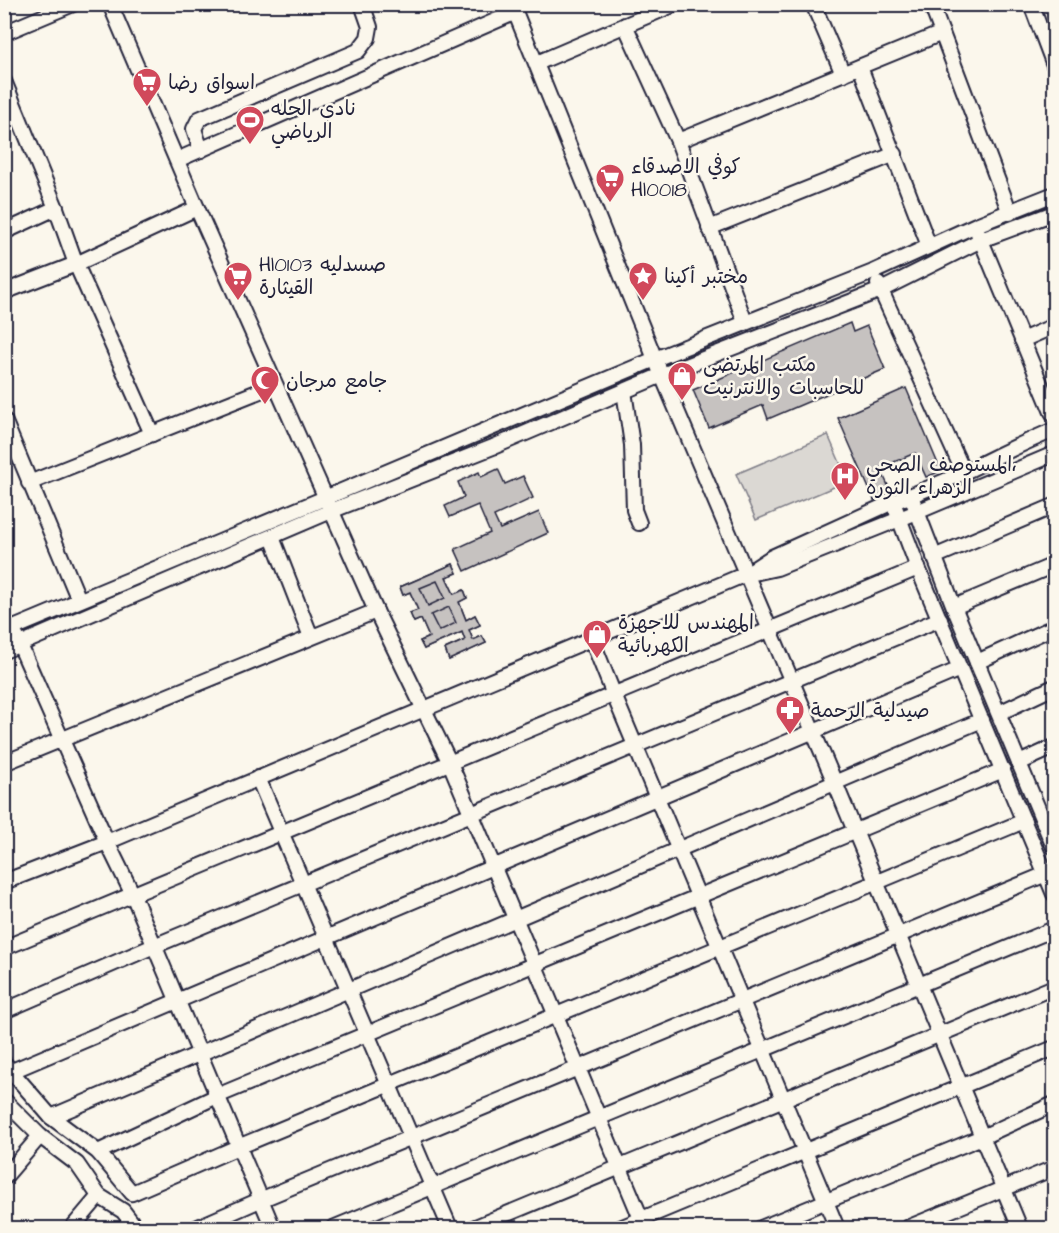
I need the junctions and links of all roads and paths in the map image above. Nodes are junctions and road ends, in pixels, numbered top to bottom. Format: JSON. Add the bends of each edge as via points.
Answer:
{"nodes":[{"id":1,"x":73,"y":4,"type":"edge"},
{"id":2,"x":110,"y":4,"type":"edge"},
{"id":3,"x":362,"y":4,"type":"edge"},
{"id":4,"x":675,"y":4,"type":"edge"},
{"id":5,"x":813,"y":4,"type":"edge"},
{"id":6,"x":931,"y":4,"type":"edge"},
{"id":7,"x":1031,"y":4,"type":"edge"},
{"id":8,"x":514,"y":8,"type":"edge"},
{"id":9,"x":625,"y":25,"type":"junction"},
{"id":10,"x":4,"y":33,"type":"edge"},
{"id":11,"x":942,"y":33,"type":"junction"},
{"id":12,"x":537,"y":63,"type":"junction"},
{"id":13,"x":1054,"y":65,"type":"edge"},
{"id":14,"x":860,"y":67,"type":"junction"},
{"id":15,"x":843,"y":74,"type":"junction"},
{"id":16,"x":4,"y":81,"type":"edge"},
{"id":17,"x":678,"y":141,"type":"junction"},
{"id":18,"x":201,"y":150,"type":"junction"},
{"id":19,"x":895,"y":154,"type":"junction"},
{"id":20,"x":177,"y":160,"type":"junction"},
{"id":21,"x":1054,"y":194,"type":"edge"},
{"id":22,"x":56,"y":208,"type":"junction"},
{"id":23,"x":197,"y":208,"type":"junction"},
{"id":24,"x":1010,"y":213,"type":"junction"},
{"id":25,"x":1054,"y":213,"type":"edge"},
{"id":26,"x":976,"y":225,"type":"junction"},
{"id":27,"x":709,"y":228,"type":"junction"},
{"id":28,"x":4,"y":232,"type":"edge"},
{"id":29,"x":981,"y":240,"type":"junction"},
{"id":30,"x":929,"y":246,"type":"junction"},
{"id":31,"x":76,"y":264,"type":"junction"},
{"id":32,"x":873,"y":272,"type":"junction"},
{"id":33,"x":880,"y":290,"type":"junction"},
{"id":34,"x":4,"y":292,"type":"edge"},
{"id":35,"x":745,"y":322,"type":"junction"},
{"id":36,"x":1054,"y":326,"type":"edge"},
{"id":37,"x":1022,"y":340,"type":"junction"},
{"id":38,"x":655,"y":359,"type":"junction"},
{"id":39,"x":662,"y":375,"type":"junction"},
{"id":40,"x":274,"y":385,"type":"junction"},
{"id":41,"x":624,"y":392,"type":"junction"},
{"id":42,"x":1053,"y":413,"type":"edge"},
{"id":43,"x":4,"y":420,"type":"edge"},
{"id":44,"x":152,"y":434,"type":"junction"},
{"id":45,"x":1053,"y":435,"type":"edge"},
{"id":46,"x":1054,"y":454,"type":"edge"},
{"id":47,"x":964,"y":473,"type":"junction"},
{"id":48,"x":29,"y":483,"type":"junction"},
{"id":49,"x":911,"y":496,"type":"junction"},
{"id":50,"x":894,"y":502,"type":"junction"},
{"id":51,"x":328,"y":505,"type":"junction"},
{"id":52,"x":1054,"y":506,"type":"edge"},
{"id":53,"x":917,"y":512,"type":"junction"},
{"id":54,"x":900,"y":518,"type":"junction"},
{"id":55,"x":639,"y":523,"type":"dead end"},
{"id":56,"x":272,"y":537,"type":"junction"},
{"id":57,"x":934,"y":557,"type":"junction"},
{"id":58,"x":1054,"y":565,"type":"edge"},
{"id":59,"x":918,"y":568,"type":"junction"},
{"id":60,"x":746,"y":574,"type":"junction"},
{"id":61,"x":79,"y":600,"type":"junction"},
{"id":62,"x":954,"y":607,"type":"junction"},
{"id":63,"x":376,"y":611,"type":"junction"},
{"id":64,"x":940,"y":619,"type":"junction"},
{"id":65,"x":1054,"y":627,"type":"edge"},
{"id":66,"x":9,"y":630,"type":"edge"},
{"id":67,"x":771,"y":630,"type":"junction"},
{"id":68,"x":311,"y":637,"type":"junction"},
{"id":69,"x":592,"y":639,"type":"junction"},
{"id":70,"x":20,"y":644,"type":"junction"},
{"id":71,"x":4,"y":651,"type":"edge"},
{"id":72,"x":977,"y":662,"type":"junction"},
{"id":73,"x":960,"y":669,"type":"junction"},
{"id":74,"x":792,"y":681,"type":"junction"},
{"id":75,"x":1054,"y":687,"type":"edge"},
{"id":76,"x":614,"y":695,"type":"junction"},
{"id":77,"x":423,"y":710,"type":"junction"},
{"id":78,"x":999,"y":713,"type":"junction"},
{"id":79,"x":982,"y":720,"type":"junction"},
{"id":80,"x":813,"y":731,"type":"junction"},
{"id":81,"x":61,"y":739,"type":"junction"},
{"id":82,"x":635,"y":746,"type":"junction"},
{"id":83,"x":1054,"y":747,"type":"edge"},
{"id":84,"x":4,"y":763,"type":"edge"},
{"id":85,"x":450,"y":763,"type":"junction"},
{"id":86,"x":1019,"y":763,"type":"junction"},
{"id":87,"x":1002,"y":770,"type":"junction"},
{"id":88,"x":258,"y":778,"type":"junction"},
{"id":89,"x":835,"y":783,"type":"junction"},
{"id":90,"x":657,"y":797,"type":"junction"},
{"id":91,"x":1054,"y":807,"type":"edge"},
{"id":92,"x":1040,"y":813,"type":"junction"},
{"id":93,"x":471,"y":814,"type":"junction"},
{"id":94,"x":1024,"y":821,"type":"junction"},
{"id":95,"x":855,"y":831,"type":"junction"},
{"id":96,"x":282,"y":833,"type":"junction"},
{"id":97,"x":106,"y":842,"type":"junction"},
{"id":98,"x":1054,"y":847,"type":"edge"},
{"id":99,"x":679,"y":849,"type":"junction"},
{"id":100,"x":494,"y":867,"type":"junction"},
{"id":101,"x":1046,"y":874,"type":"junction"},
{"id":102,"x":4,"y":882,"type":"edge"},
{"id":103,"x":876,"y":882,"type":"junction"},
{"id":104,"x":303,"y":884,"type":"junction"},
{"id":105,"x":1054,"y":894,"type":"edge"},
{"id":106,"x":133,"y":895,"type":"junction"},
{"id":107,"x":698,"y":896,"type":"junction"},
{"id":108,"x":516,"y":919,"type":"junction"},
{"id":109,"x":1054,"y":929,"type":"edge"},
{"id":110,"x":898,"y":935,"type":"junction"},
{"id":111,"x":326,"y":938,"type":"junction"},
{"id":112,"x":154,"y":946,"type":"junction"},
{"id":113,"x":719,"y":947,"type":"junction"},
{"id":114,"x":4,"y":948,"type":"edge"},
{"id":115,"x":534,"y":964,"type":"junction"},
{"id":116,"x":919,"y":985,"type":"junction"},
{"id":117,"x":1054,"y":987,"type":"edge"},
{"id":118,"x":348,"y":990,"type":"junction"},
{"id":119,"x":742,"y":1000,"type":"junction"},
{"id":120,"x":177,"y":1001,"type":"junction"},
{"id":121,"x":4,"y":1011,"type":"edge"},
{"id":122,"x":555,"y":1015,"type":"junction"},
{"id":123,"x":367,"y":1034,"type":"junction"},
{"id":124,"x":939,"y":1035,"type":"junction"},
{"id":125,"x":1054,"y":1048,"type":"edge"},
{"id":126,"x":763,"y":1050,"type":"junction"},
{"id":127,"x":200,"y":1054,"type":"junction"},
{"id":128,"x":8,"y":1067,"type":"edge"},
{"id":129,"x":578,"y":1068,"type":"junction"},
{"id":130,"x":388,"y":1084,"type":"junction"},
{"id":131,"x":962,"y":1087,"type":"junction"},
{"id":132,"x":217,"y":1096,"type":"junction"},
{"id":133,"x":4,"y":1100,"type":"edge"},
{"id":134,"x":783,"y":1100,"type":"junction"},
{"id":135,"x":1054,"y":1104,"type":"edge"},
{"id":136,"x":51,"y":1117,"type":"junction"},
{"id":137,"x":599,"y":1118,"type":"junction"},
{"id":138,"x":40,"y":1136,"type":"junction"},
{"id":139,"x":982,"y":1137,"type":"junction"},
{"id":140,"x":411,"y":1138,"type":"junction"},
{"id":141,"x":238,"y":1147,"type":"junction"},
{"id":142,"x":98,"y":1152,"type":"junction"},
{"id":143,"x":805,"y":1152,"type":"junction"},
{"id":144,"x":619,"y":1168,"type":"junction"},
{"id":145,"x":1054,"y":1168,"type":"edge"},
{"id":146,"x":4,"y":1178,"type":"edge"},
{"id":147,"x":432,"y":1187,"type":"junction"},
{"id":148,"x":1003,"y":1189,"type":"junction"},
{"id":149,"x":99,"y":1196,"type":"junction"},
{"id":150,"x":260,"y":1200,"type":"junction"},
{"id":151,"x":826,"y":1202,"type":"junction"},
{"id":152,"x":643,"y":1224,"type":"edge"},
{"id":153,"x":72,"y":1228,"type":"edge"},
{"id":154,"x":136,"y":1228,"type":"edge"},
{"id":155,"x":196,"y":1228,"type":"edge"},
{"id":156,"x":273,"y":1228,"type":"edge"},
{"id":157,"x":333,"y":1228,"type":"edge"},
{"id":158,"x":450,"y":1228,"type":"edge"},
{"id":159,"x":473,"y":1228,"type":"edge"},
{"id":160,"x":620,"y":1228,"type":"edge"},
{"id":161,"x":761,"y":1228,"type":"edge"},
{"id":162,"x":837,"y":1228,"type":"edge"},
{"id":163,"x":907,"y":1228,"type":"edge"},
{"id":164,"x":1020,"y":1228,"type":"edge"}],
"edges":[{"from":1,"to":10,"type":"street"},
{"from":2,"to":20,"type":"street"},
{"from":3,"to":18,"type":"street","via":[[370,27],[368,38],[358,51],[199,119],[194,129]]},
{"from":4,"to":9,"type":"street"},
{"from":5,"to":15,"type":"street"},
{"from":6,"to":11,"type":"street"},
{"from":7,"to":13,"type":"street"},
{"from":8,"to":12,"type":"street"},
{"from":8,"to":18,"type":"street"},
{"from":9,"to":12,"type":"street"},
{"from":9,"to":17,"type":"street"},
{"from":11,"to":14,"type":"street"},
{"from":11,"to":24,"type":"street"},
{"from":12,"to":38,"type":"street"},
{"from":14,"to":15,"type":"street"},
{"from":14,"to":19,"type":"street"},
{"from":15,"to":17,"type":"street"},
{"from":16,"to":22,"type":"street"},
{"from":17,"to":27,"type":"street"},
{"from":18,"to":20,"type":"street"},
{"from":19,"to":27,"type":"street"},
{"from":19,"to":30,"type":"street"},
{"from":20,"to":23,"type":"street"},
{"from":21,"to":24,"type":"street"},
{"from":22,"to":28,"type":"street"},
{"from":22,"to":31,"type":"street"},
{"from":23,"to":31,"type":"street"},
{"from":23,"to":40,"type":"street"},
{"from":24,"to":26,"type":"street"},
{"from":25,"to":29,"type":"street"},
{"from":26,"to":29,"type":"street"},
{"from":26,"to":30,"type":"street"},
{"from":27,"to":35,"type":"street"},
{"from":29,"to":33,"type":"street"},
{"from":29,"to":37,"type":"street"},
{"from":30,"to":32,"type":"street"},
{"from":31,"to":34,"type":"street"},
{"from":31,"to":44,"type":"street"},
{"from":32,"to":33,"type":"street"},
{"from":32,"to":35,"type":"street"},
{"from":33,"to":39,"type":"street"},
{"from":33,"to":47,"type":"street"},
{"from":35,"to":38,"type":"street"},
{"from":36,"to":37,"type":"street"},
{"from":37,"to":42,"type":"street"},
{"from":38,"to":39,"type":"street"},
{"from":38,"to":51,"type":"street"},
{"from":39,"to":41,"type":"street"},
{"from":39,"to":60,"type":"street"},
{"from":40,"to":44,"type":"street"},
{"from":40,"to":51,"type":"street"},
{"from":41,"to":51,"type":"street","via":[[493,447]]},
{"from":41,"to":55,"type":"street","via":[[632,445],[634,510]]},
{"from":42,"to":45,"type":"street"},
{"from":43,"to":48,"type":"street"},
{"from":44,"to":48,"type":"street"},
{"from":45,"to":47,"type":"street"},
{"from":46,"to":53,"type":"street"},
{"from":47,"to":49,"type":"street"},
{"from":48,"to":61,"type":"street"},
{"from":49,"to":50,"type":"street"},
{"from":49,"to":53,"type":"street"},
{"from":50,"to":54,"type":"street"},
{"from":50,"to":60,"type":"street","via":[[772,557]]},
{"from":51,"to":56,"type":"street"},
{"from":51,"to":61,"type":"street"},
{"from":51,"to":63,"type":"street"},
{"from":52,"to":57,"type":"street"},
{"from":53,"to":54,"type":"street"},
{"from":53,"to":57,"type":"street"},
{"from":54,"to":59,"type":"street"},
{"from":54,"to":60,"type":"street","via":[[777,568]]},
{"from":56,"to":68,"type":"street"},
{"from":56,"to":70,"type":"street"},
{"from":57,"to":62,"type":"street"},
{"from":58,"to":62,"type":"street"},
{"from":59,"to":64,"type":"street"},
{"from":59,"to":67,"type":"street"},
{"from":60,"to":67,"type":"street"},
{"from":60,"to":69,"type":"street"},
{"from":61,"to":66,"type":"street"},
{"from":62,"to":72,"type":"street"},
{"from":63,"to":68,"type":"street"},
{"from":63,"to":77,"type":"street"},
{"from":64,"to":73,"type":"street"},
{"from":64,"to":74,"type":"street"},
{"from":65,"to":72,"type":"street"},
{"from":66,"to":70,"type":"street"},
{"from":67,"to":74,"type":"street"},
{"from":67,"to":76,"type":"street"},
{"from":68,"to":81,"type":"street"},
{"from":69,"to":76,"type":"street"},
{"from":69,"to":77,"type":"street"},
{"from":70,"to":71,"type":"street"},
{"from":70,"to":81,"type":"street"},
{"from":72,"to":78,"type":"street"},
{"from":73,"to":79,"type":"street"},
{"from":73,"to":80,"type":"street"},
{"from":74,"to":80,"type":"street"},
{"from":74,"to":82,"type":"street"},
{"from":75,"to":78,"type":"street"},
{"from":76,"to":82,"type":"street"},
{"from":76,"to":85,"type":"street"},
{"from":77,"to":85,"type":"street"},
{"from":77,"to":88,"type":"street"},
{"from":78,"to":86,"type":"street"},
{"from":79,"to":87,"type":"street"},
{"from":79,"to":89,"type":"street"},
{"from":80,"to":89,"type":"street"},
{"from":80,"to":90,"type":"street"},
{"from":81,"to":84,"type":"street"},
{"from":81,"to":97,"type":"street"},
{"from":82,"to":90,"type":"street"},
{"from":82,"to":93,"type":"street"},
{"from":83,"to":86,"type":"street"},
{"from":85,"to":93,"type":"street"},
{"from":85,"to":96,"type":"street"},
{"from":86,"to":92,"type":"street"},
{"from":87,"to":94,"type":"street"},
{"from":87,"to":95,"type":"street"},
{"from":88,"to":96,"type":"street"},
{"from":88,"to":97,"type":"street"},
{"from":89,"to":95,"type":"street"},
{"from":89,"to":99,"type":"street"},
{"from":90,"to":99,"type":"street"},
{"from":90,"to":100,"type":"street"},
{"from":91,"to":92,"type":"street"},
{"from":92,"to":98,"type":"street"},
{"from":93,"to":100,"type":"street"},
{"from":93,"to":104,"type":"street"},
{"from":94,"to":101,"type":"street"},
{"from":94,"to":103,"type":"street"},
{"from":95,"to":103,"type":"street"},
{"from":95,"to":107,"type":"street"},
{"from":96,"to":104,"type":"street"},
{"from":96,"to":106,"type":"street"},
{"from":97,"to":102,"type":"street"},
{"from":97,"to":106,"type":"street"},
{"from":99,"to":107,"type":"street"},
{"from":99,"to":108,"type":"street"},
{"from":100,"to":108,"type":"street"},
{"from":100,"to":111,"type":"street"},
{"from":101,"to":105,"type":"street"},
{"from":101,"to":110,"type":"street"},
{"from":103,"to":110,"type":"street"},
{"from":103,"to":113,"type":"street"},
{"from":104,"to":111,"type":"street"},
{"from":104,"to":112,"type":"street"},
{"from":106,"to":112,"type":"street"},
{"from":106,"to":114,"type":"street"},
{"from":107,"to":113,"type":"street"},
{"from":107,"to":115,"type":"street"},
{"from":108,"to":115,"type":"street"},
{"from":108,"to":118,"type":"street"},
{"from":109,"to":116,"type":"street"},
{"from":110,"to":116,"type":"street"},
{"from":110,"to":119,"type":"street"},
{"from":111,"to":118,"type":"street"},
{"from":111,"to":120,"type":"street"},
{"from":112,"to":120,"type":"street"},
{"from":112,"to":121,"type":"street"},
{"from":113,"to":119,"type":"street"},
{"from":113,"to":122,"type":"street"},
{"from":115,"to":122,"type":"street"},
{"from":115,"to":123,"type":"street"},
{"from":116,"to":124,"type":"street"},
{"from":116,"to":126,"type":"street"},
{"from":117,"to":124,"type":"street"},
{"from":118,"to":123,"type":"street"},
{"from":118,"to":127,"type":"street"},
{"from":119,"to":126,"type":"street"},
{"from":119,"to":129,"type":"street"},
{"from":120,"to":127,"type":"street"},
{"from":120,"to":128,"type":"street"},
{"from":122,"to":129,"type":"street"},
{"from":122,"to":130,"type":"street"},
{"from":123,"to":130,"type":"street"},
{"from":123,"to":132,"type":"street"},
{"from":124,"to":131,"type":"street"},
{"from":124,"to":134,"type":"street"},
{"from":125,"to":131,"type":"street"},
{"from":126,"to":134,"type":"street"},
{"from":126,"to":137,"type":"street"},
{"from":127,"to":132,"type":"street"},
{"from":127,"to":136,"type":"street"},
{"from":128,"to":136,"type":"street"},
{"from":129,"to":137,"type":"street"},
{"from":129,"to":140,"type":"street"},
{"from":130,"to":140,"type":"street"},
{"from":130,"to":141,"type":"street"},
{"from":131,"to":139,"type":"street"},
{"from":131,"to":143,"type":"street"},
{"from":132,"to":141,"type":"street"},
{"from":132,"to":142,"type":"street"},
{"from":133,"to":138,"type":"street"},
{"from":134,"to":143,"type":"street"},
{"from":134,"to":144,"type":"street"},
{"from":135,"to":139,"type":"street"},
{"from":136,"to":142,"type":"street"},
{"from":137,"to":144,"type":"street"},
{"from":137,"to":147,"type":"street"},
{"from":138,"to":146,"type":"street"},
{"from":138,"to":149,"type":"street","via":[[77,1164]]},
{"from":139,"to":148,"type":"street"},
{"from":139,"to":151,"type":"street"},
{"from":140,"to":147,"type":"street"},
{"from":140,"to":150,"type":"street"},
{"from":141,"to":142,"type":"street","via":[[132,1193]]},
{"from":141,"to":150,"type":"street"},
{"from":143,"to":151,"type":"street"},
{"from":143,"to":152,"type":"street"},
{"from":144,"to":152,"type":"street"},
{"from":144,"to":159,"type":"street"},
{"from":145,"to":148,"type":"street"},
{"from":147,"to":157,"type":"street"},
{"from":147,"to":158,"type":"street"},
{"from":148,"to":163,"type":"street"},
{"from":148,"to":164,"type":"street"},
{"from":149,"to":153,"type":"street"},
{"from":149,"to":154,"type":"street","via":[[123,1211]]},
{"from":150,"to":155,"type":"street"},
{"from":150,"to":156,"type":"street"},
{"from":151,"to":161,"type":"street"},
{"from":151,"to":162,"type":"street"},
{"from":152,"to":160,"type":"street"}]}
